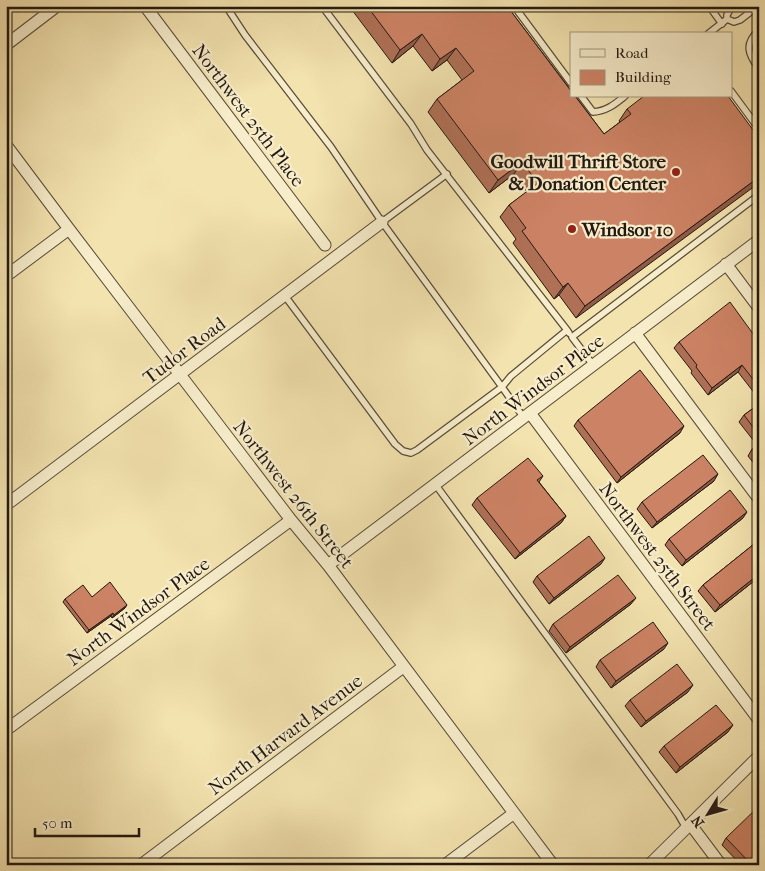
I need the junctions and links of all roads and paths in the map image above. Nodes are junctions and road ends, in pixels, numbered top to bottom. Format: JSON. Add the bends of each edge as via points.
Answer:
{"nodes":[{"id":1,"x":145,"y":6,"type":"edge"},
{"id":2,"x":226,"y":6,"type":"edge"},
{"id":3,"x":322,"y":6,"type":"edge"},
{"id":4,"x":514,"y":6,"type":"edge"},
{"id":5,"x":709,"y":6,"type":"edge"},
{"id":6,"x":732,"y":6,"type":"edge"},
{"id":7,"x":758,"y":6,"type":"edge"},
{"id":8,"x":55,"y":8,"type":"edge"},
{"id":9,"x":724,"y":22,"type":"junction"},
{"id":10,"x":759,"y":30,"type":"edge"},
{"id":11,"x":711,"y":32,"type":"edge"},
{"id":12,"x":6,"y":45,"type":"edge"},
{"id":13,"x":759,"y":68,"type":"edge"},
{"id":14,"x":570,"y":82,"type":"edge"},
{"id":15,"x":732,"y":92,"type":"edge"},
{"id":16,"x":582,"y":98,"type":"edge"},
{"id":17,"x":623,"y":98,"type":"edge"},
{"id":18,"x":759,"y":129,"type":"edge"},
{"id":19,"x":6,"y":145,"type":"edge"},
{"id":20,"x":447,"y":174,"type":"junction"},
{"id":21,"x":759,"y":195,"type":"edge"},
{"id":22,"x":382,"y":222,"type":"junction"},
{"id":23,"x":69,"y":229,"type":"junction"},
{"id":24,"x":759,"y":240,"type":"edge"},
{"id":25,"x":325,"y":245,"type":"dead end"},
{"id":26,"x":726,"y":264,"type":"junction"},
{"id":27,"x":6,"y":276,"type":"edge"},
{"id":28,"x":285,"y":296,"type":"junction"},
{"id":29,"x":759,"y":308,"type":"edge"},
{"id":30,"x":567,"y":330,"type":"junction"},
{"id":31,"x":635,"y":333,"type":"junction"},
{"id":32,"x":572,"y":337,"type":"junction"},
{"id":33,"x":593,"y":365,"type":"junction"},
{"id":34,"x":180,"y":374,"type":"junction"},
{"id":35,"x":502,"y":387,"type":"junction"},
{"id":36,"x":527,"y":416,"type":"junction"},
{"id":37,"x":435,"y":484,"type":"junction"},
{"id":38,"x":759,"y":500,"type":"edge"},
{"id":39,"x":6,"y":505,"type":"edge"},
{"id":40,"x":291,"y":520,"type":"junction"},
{"id":41,"x":328,"y":565,"type":"junction"},
{"id":42,"x":403,"y":667,"type":"junction"},
{"id":43,"x":759,"y":720,"type":"edge"},
{"id":44,"x":6,"y":730,"type":"edge"},
{"id":45,"x":759,"y":756,"type":"edge"},
{"id":46,"x":514,"y":813,"type":"junction"},
{"id":47,"x":689,"y":827,"type":"junction"},
{"id":48,"x":141,"y":865,"type":"edge"},
{"id":49,"x":445,"y":865,"type":"edge"},
{"id":50,"x":553,"y":865,"type":"edge"},
{"id":51,"x":649,"y":865,"type":"edge"},
{"id":52,"x":721,"y":865,"type":"edge"}],
"edges":[{"from":1,"to":25,"type":"street","name":"Northwest 25th Place"},
{"from":2,"to":22,"type":"lane","via":[[332,147]]},
{"from":3,"to":20,"type":"lane"},
{"from":4,"to":14,"type":"lane"},
{"from":5,"to":9,"type":"lane"},
{"from":6,"to":9,"type":"lane"},
{"from":7,"to":9,"type":"lane","via":[[740,20]]},
{"from":8,"to":12,"type":"street"},
{"from":9,"to":11,"type":"lane"},
{"from":10,"to":13,"type":"lane","via":[[749,46],[749,56]]},
{"from":15,"to":18,"type":"lane"},
{"from":16,"to":17,"type":"lane","via":[[593,112],[602,112]]},
{"from":19,"to":23,"type":"street","name":"Northwest 26th Street"},
{"from":20,"to":22,"type":"lane"},
{"from":20,"to":30,"type":"lane"},
{"from":21,"to":32,"type":"lane"},
{"from":22,"to":28,"type":"street","name":"Tudor Road"},
{"from":22,"to":35,"type":"lane"},
{"from":23,"to":27,"type":"street"},
{"from":23,"to":34,"type":"street","name":"Northwest 26th Street"},
{"from":24,"to":26,"type":"street","name":"North Windsor Place"},
{"from":26,"to":29,"type":"street"},
{"from":26,"to":31,"type":"street","name":"North Windsor Place"},
{"from":28,"to":34,"type":"street","name":"Tudor Road"},
{"from":28,"to":35,"type":"lane","via":[[403,451],[411,453],[417,450]]},
{"from":30,"to":32,"type":"lane"},
{"from":30,"to":35,"type":"lane"},
{"from":31,"to":33,"type":"street","name":"North Windsor Place"},
{"from":31,"to":38,"type":"street"},
{"from":32,"to":33,"type":"lane"},
{"from":33,"to":36,"type":"street","name":"North Windsor Place"},
{"from":34,"to":39,"type":"street","name":"Tudor Road"},
{"from":34,"to":40,"type":"street","name":"Northwest 26th Street"},
{"from":35,"to":36,"type":"lane"},
{"from":36,"to":37,"type":"street","name":"North Windsor Place"},
{"from":36,"to":43,"type":"street","name":"Northwest 25th Street"},
{"from":37,"to":41,"type":"street","name":"North Windsor Place"},
{"from":37,"to":47,"type":"lane"},
{"from":40,"to":41,"type":"street","name":"Northwest 26th Street"},
{"from":40,"to":44,"type":"street","name":"North Windsor Place"},
{"from":41,"to":42,"type":"street","name":"Northwest 26th Street"},
{"from":42,"to":46,"type":"street","name":"Northwest 26th Street"},
{"from":42,"to":48,"type":"street","name":"North Harvard Avenue"},
{"from":45,"to":47,"type":"street"},
{"from":46,"to":49,"type":"street"},
{"from":46,"to":50,"type":"street","name":"Northwest 26th Street"},
{"from":47,"to":51,"type":"street"},
{"from":47,"to":52,"type":"street"}]}
